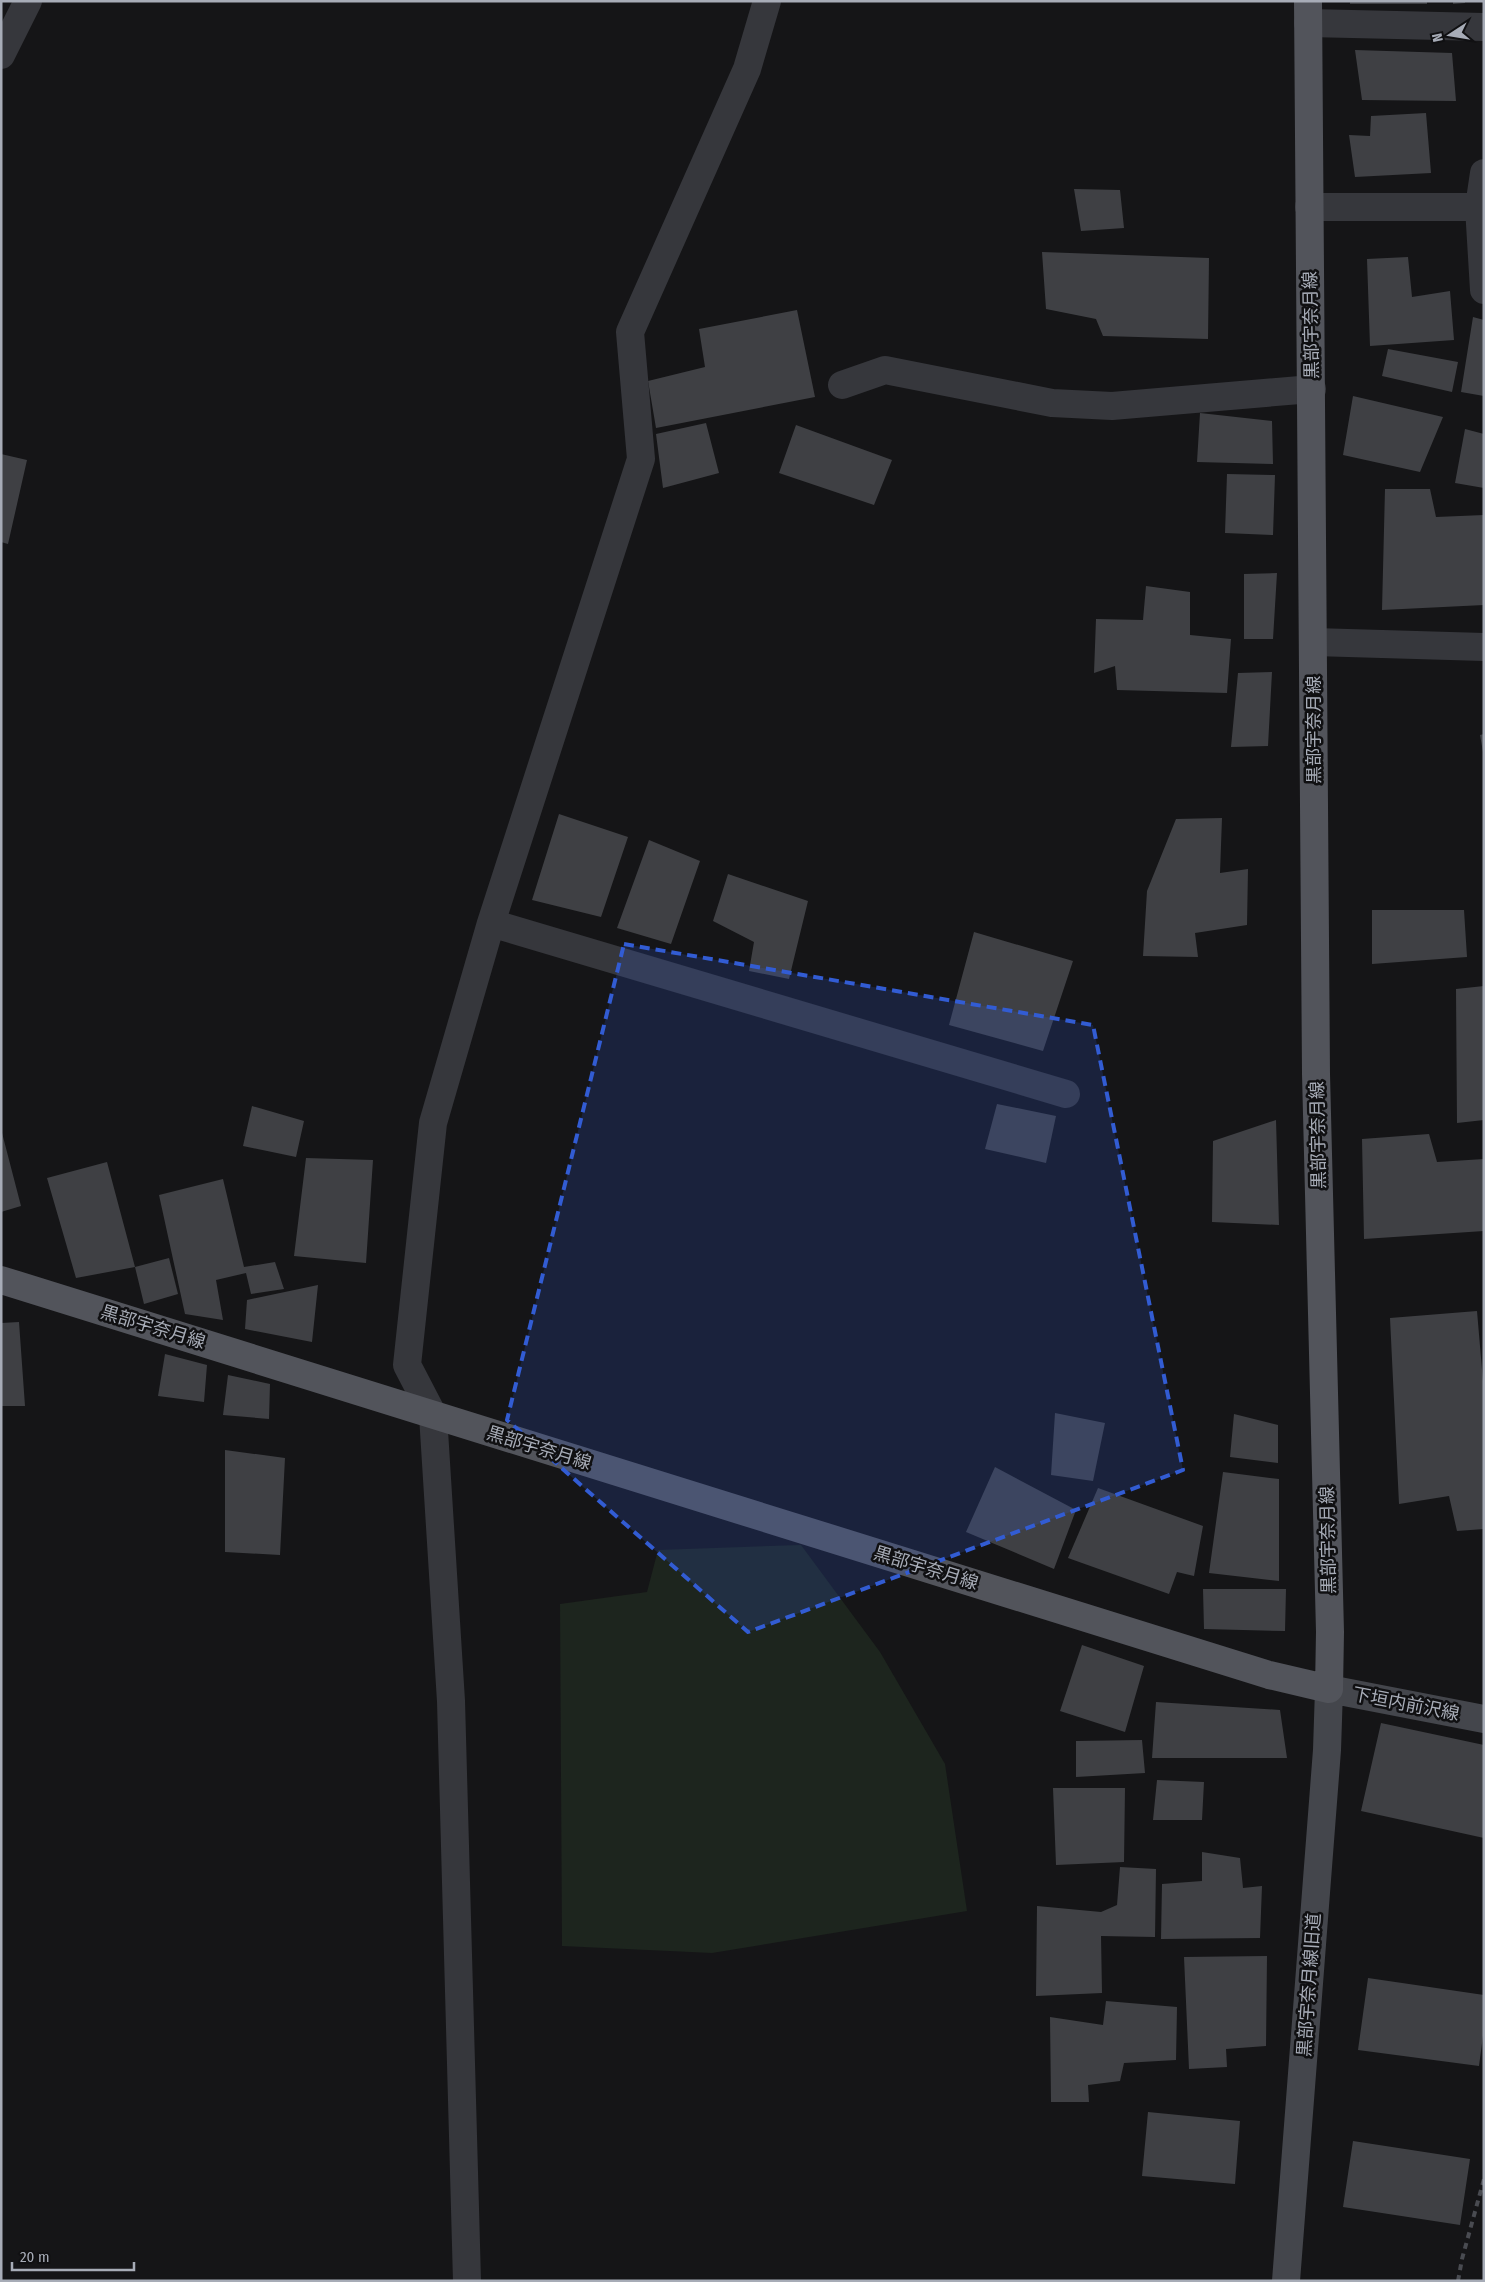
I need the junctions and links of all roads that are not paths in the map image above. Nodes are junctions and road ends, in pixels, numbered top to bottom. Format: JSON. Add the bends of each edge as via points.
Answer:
{"nodes":[{"id":1,"x":28,"y":1,"type":"edge"},
{"id":2,"x":767,"y":1,"type":"edge"},
{"id":3,"x":1308,"y":12,"type":"edge"},
{"id":4,"x":1484,"y":27,"type":"edge"},
{"id":5,"x":1,"y":56,"type":"edge"},
{"id":6,"x":1484,"y":172,"type":"edge"},
{"id":7,"x":1309,"y":207,"type":"junction"},
{"id":8,"x":1479,"y":207,"type":"junction"},
{"id":9,"x":1484,"y":290,"type":"edge"},
{"id":10,"x":842,"y":386,"type":"dead end"},
{"id":11,"x":1312,"y":390,"type":"junction"},
{"id":12,"x":1314,"y":642,"type":"junction"},
{"id":13,"x":1484,"y":647,"type":"edge"},
{"id":14,"x":491,"y":923,"type":"junction"},
{"id":15,"x":1066,"y":1094,"type":"dead end"},
{"id":16,"x":1,"y":1280,"type":"edge"},
{"id":17,"x":434,"y":1415,"type":"junction"},
{"id":18,"x":1329,"y":1689,"type":"junction"},
{"id":19,"x":1484,"y":1718,"type":"edge"},
{"id":20,"x":467,"y":2281,"type":"edge"},
{"id":21,"x":1286,"y":2281,"type":"edge"}],
"edges":[{"from":1,"to":5,"type":"street"},
{"from":2,"to":14,"type":"street","via":[[747,69],[630,332],[641,459]]},
{"from":3,"to":4,"type":"street"},
{"from":3,"to":7,"type":"main road","name":"黒部宇奈月線"},
{"from":6,"to":8,"type":"street"},
{"from":7,"to":8,"type":"street"},
{"from":7,"to":11,"type":"main road","name":"黒部宇奈月線"},
{"from":8,"to":9,"type":"street"},
{"from":10,"to":11,"type":"street","via":[[885,370],[1052,403],[1112,406]]},
{"from":11,"to":12,"type":"main road","name":"黒部宇奈月線"},
{"from":12,"to":13,"type":"street"},
{"from":12,"to":18,"type":"main road","name":"黒部宇奈月線","via":[[1316,1074]]},
{"from":14,"to":15,"type":"street"},
{"from":14,"to":17,"type":"street","via":[[433,1123],[407,1365]]},
{"from":16,"to":17,"type":"main road","name":"黒部宇奈月線"},
{"from":17,"to":18,"type":"main road","name":"黒部宇奈月線","via":[[1269,1675]]},
{"from":17,"to":20,"type":"street","via":[[451,1701]]},
{"from":18,"to":19,"type":"street","name":"下垣内前沢線"},
{"from":18,"to":21,"type":"street","name":"黒部宇奈月線旧道","via":[[1328,1750]]}]}
